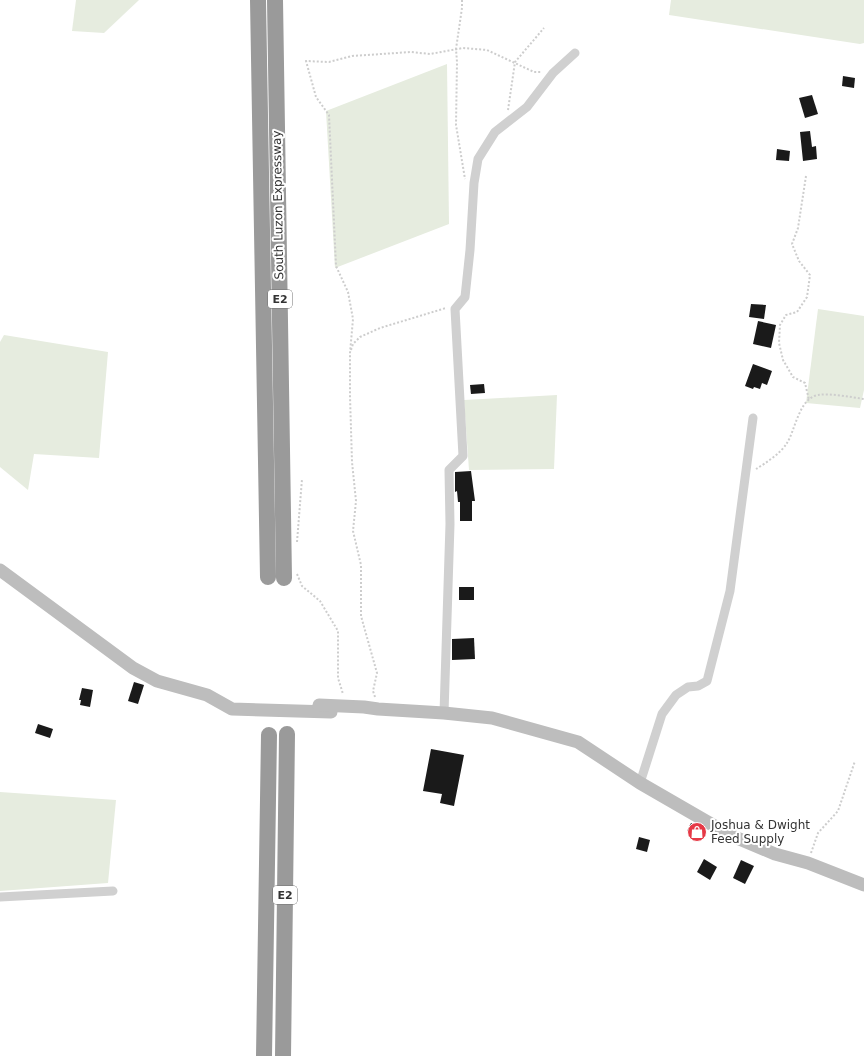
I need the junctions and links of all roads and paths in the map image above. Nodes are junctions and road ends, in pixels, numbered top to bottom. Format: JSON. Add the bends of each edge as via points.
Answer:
{"nodes":[{"id":1,"x":258,"y":0,"type":"edge"},
{"id":2,"x":275,"y":0,"type":"edge"},
{"id":3,"x":462,"y":0,"type":"edge"},
{"id":4,"x":544,"y":28,"type":"dead end"},
{"id":5,"x":456,"y":50,"type":"junction"},
{"id":6,"x":575,"y":53,"type":"dead end"},
{"id":7,"x":515,"y":62,"type":"junction"},
{"id":8,"x":553,"y":73,"type":"junction"},
{"id":9,"x":507,"y":115,"type":"dead end"},
{"id":10,"x":806,"y":176,"type":"dead end"},
{"id":11,"x":465,"y":179,"type":"dead end"},
{"id":12,"x":458,"y":305,"type":"junction"},
{"id":13,"x":350,"y":353,"type":"junction"},
{"id":14,"x":864,"y":399,"type":"edge"},
{"id":15,"x":809,"y":400,"type":"junction"},
{"id":16,"x":753,"y":418,"type":"dead end"},
{"id":17,"x":744,"y":475,"type":"junction"},
{"id":18,"x":302,"y":479,"type":"dead end"},
{"id":19,"x":297,"y":547,"type":"dead end"},
{"id":20,"x":0,"y":570,"type":"edge"},
{"id":21,"x":290,"y":574,"type":"joint"},
{"id":22,"x":268,"y":577,"type":"dead end"},
{"id":23,"x":319,"y":705,"type":"dead end"},
{"id":24,"x":348,"y":707,"type":"junction"},
{"id":25,"x":378,"y":709,"type":"junction"},
{"id":26,"x":444,"y":713,"type":"junction"},
{"id":27,"x":269,"y":734,"type":"dead end"},
{"id":28,"x":287,"y":734,"type":"dead end"},
{"id":29,"x":854,"y":761,"type":"dead end"},
{"id":30,"x":640,"y":783,"type":"junction"},
{"id":31,"x":808,"y":863,"type":"junction"},
{"id":32,"x":864,"y":885,"type":"edge"},
{"id":33,"x":112,"y":891,"type":"dead end"},
{"id":34,"x":0,"y":897,"type":"edge"},
{"id":35,"x":264,"y":1056,"type":"edge"},
{"id":36,"x":283,"y":1056,"type":"edge"}],
"edges":[{"from":1,"to":22,"type":"highway","name":"South Luzon Expressway","number":"E2"},
{"from":2,"to":21,"type":"highway","name":"South Luzon Expressway","number":"E2"},
{"from":3,"to":5,"type":"path"},
{"from":4,"to":7,"type":"path"},
{"from":5,"to":7,"type":"path","via":[[488,50]]},
{"from":5,"to":11,"type":"path","via":[[456,125]]},
{"from":5,"to":13,"type":"path","via":[[430,54],[411,52],[352,56],[329,62],[306,61],[316,97],[329,115],[336,266],[348,292],[353,319]]},
{"from":6,"to":8,"type":"street"},
{"from":7,"to":8,"type":"path","via":[[534,72]]},
{"from":7,"to":9,"type":"path"},
{"from":8,"to":12,"type":"street","via":[[528,107],[495,132],[478,159],[465,297]]},
{"from":10,"to":15,"type":"path","via":[[798,228],[792,244],[799,261],[810,275],[807,297],[797,312],[786,315],[780,325],[779,343],[783,360],[793,377],[805,382]]},
{"from":12,"to":13,"type":"path","via":[[453,304],[360,336]]},
{"from":12,"to":26,"type":"street","via":[[455,309],[463,456],[449,470],[450,524]]},
{"from":13,"to":25,"type":"path","via":[[352,462],[356,501],[353,532],[361,565],[361,616],[377,673],[373,691]]},
{"from":14,"to":15,"type":"path","via":[[816,395]]},
{"from":15,"to":17,"type":"path","via":[[799,414],[787,444],[768,462]]},
{"from":16,"to":17,"type":"street"},
{"from":17,"to":30,"type":"street","via":[[730,591],[707,680],[676,695],[662,714]]},
{"from":18,"to":19,"type":"path"},
{"from":20,"to":24,"type":"street","via":[[133,668],[157,681],[206,695],[232,709],[338,712]]},
{"from":21,"to":24,"type":"path","via":[[320,601],[338,631],[338,678]]},
{"from":23,"to":24,"type":"street"},
{"from":24,"to":25,"type":"street","via":[[364,706]]},
{"from":25,"to":26,"type":"street"},
{"from":26,"to":30,"type":"street","via":[[492,718],[578,742]]},
{"from":27,"to":35,"type":"highway","number":"E2"},
{"from":28,"to":36,"type":"highway","number":"E2"},
{"from":29,"to":31,"type":"path","via":[[838,811],[818,833]]},
{"from":30,"to":31,"type":"street","via":[[730,835],[775,854]]},
{"from":31,"to":32,"type":"street"},
{"from":33,"to":34,"type":"street"}]}
